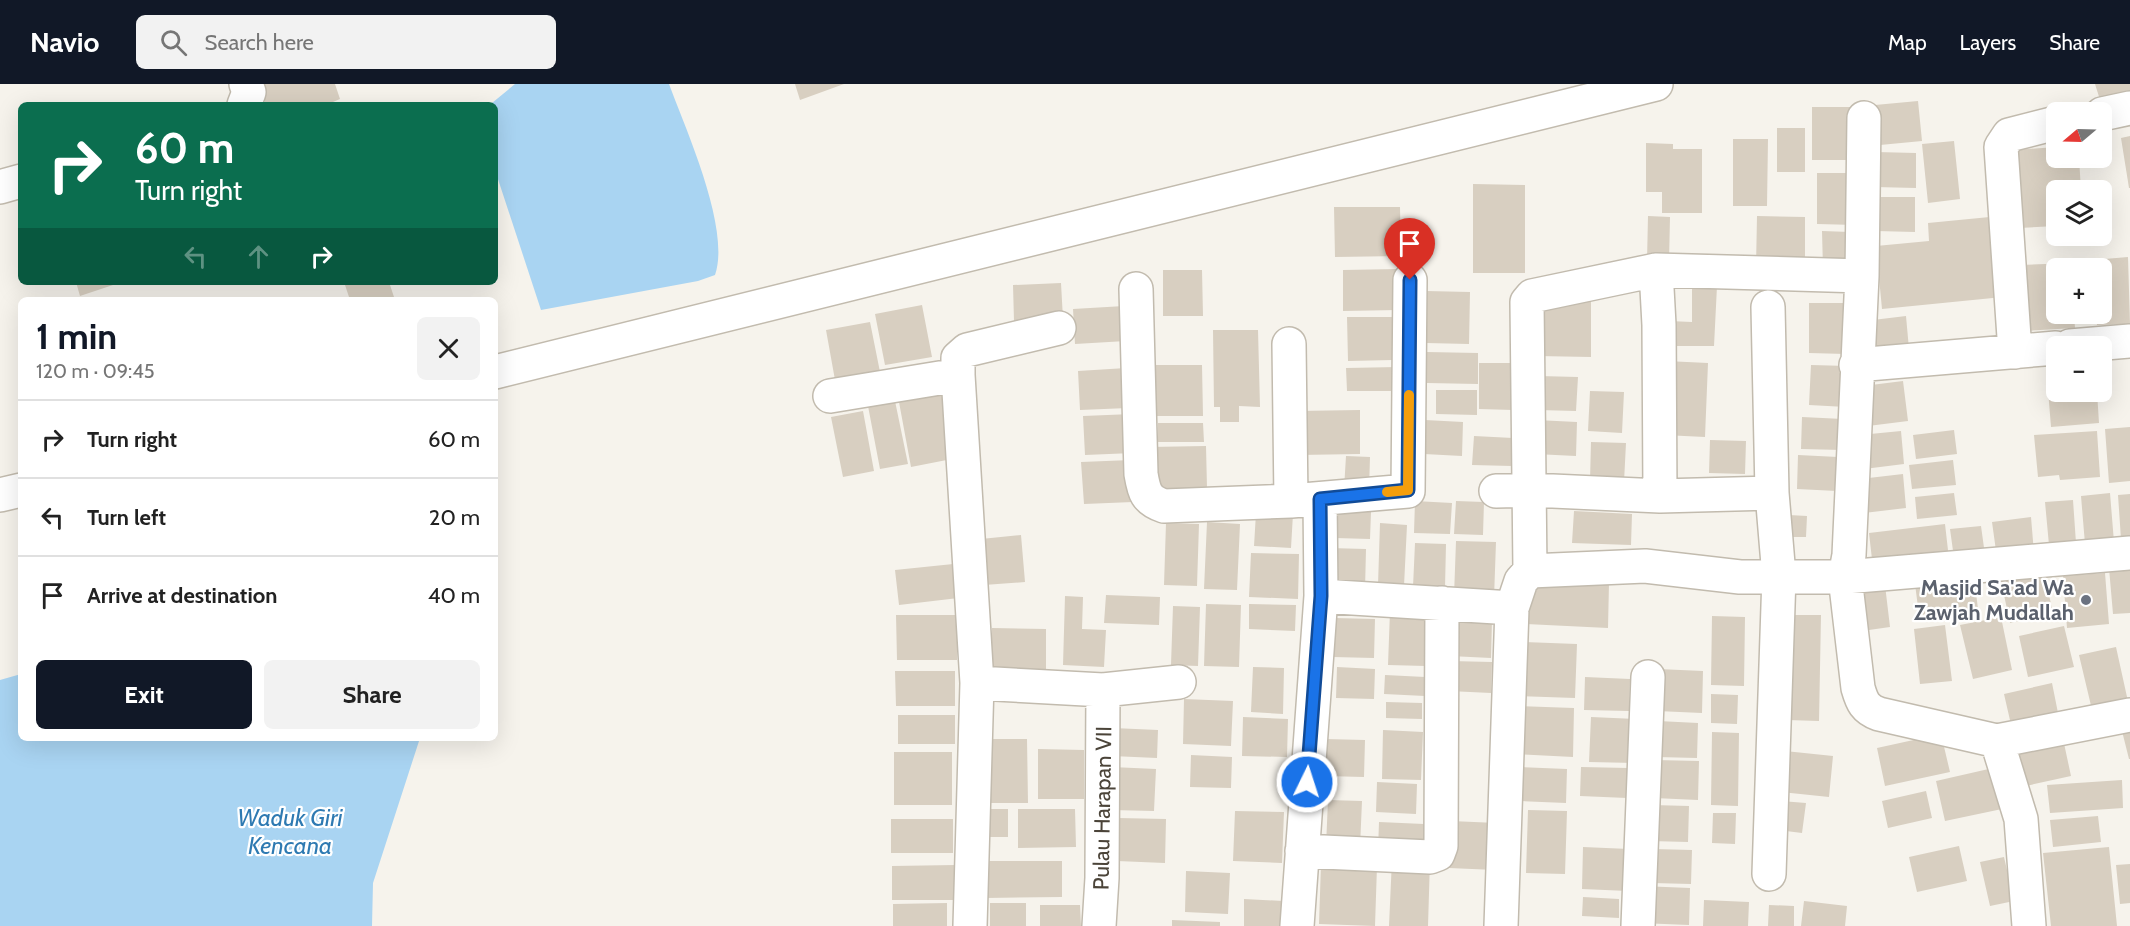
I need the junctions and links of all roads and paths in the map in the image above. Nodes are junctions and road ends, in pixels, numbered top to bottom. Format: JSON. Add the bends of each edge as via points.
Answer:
{"nodes":[{"id":1,"x":246,"y":84,"type":"edge"},
{"id":2,"x":1656,"y":84,"type":"edge"},
{"id":3,"x":245,"y":102,"type":"edge"},
{"id":4,"x":2130,"y":108,"type":"edge"},
{"id":5,"x":2112,"y":112,"type":"edge"},
{"id":6,"x":1864,"y":118,"type":"dead end"},
{"id":7,"x":2046,"y":126,"type":"edge"},
{"id":8,"x":18,"y":182,"type":"edge"},
{"id":9,"x":0,"y":187,"type":"edge"},
{"id":10,"x":1656,"y":270,"type":"junction"},
{"id":11,"x":1862,"y":276,"type":"junction"},
{"id":12,"x":1410,"y":280,"type":"dead end"},
{"id":13,"x":1136,"y":289,"type":"dead end"},
{"id":14,"x":1768,"y":307,"type":"dead end"},
{"id":15,"x":1059,"y":328,"type":"dead end"},
{"id":16,"x":2130,"y":341,"type":"edge"},
{"id":17,"x":2112,"y":342,"type":"edge"},
{"id":18,"x":1289,"y":344,"type":"dead end"},
{"id":19,"x":2046,"y":349,"type":"edge"},
{"id":20,"x":2015,"y":352,"type":"junction"},
{"id":21,"x":1856,"y":365,"type":"junction"},
{"id":22,"x":498,"y":371,"type":"edge"},
{"id":23,"x":958,"y":375,"type":"junction"},
{"id":24,"x":830,"y":396,"type":"dead end"},
{"id":25,"x":1530,"y":490,"type":"junction"},
{"id":26,"x":18,"y":491,"type":"edge"},
{"id":27,"x":1496,"y":491,"type":"dead end"},
{"id":28,"x":1772,"y":493,"type":"junction"},
{"id":29,"x":0,"y":495,"type":"edge"},
{"id":30,"x":1660,"y":496,"type":"junction"},
{"id":31,"x":1305,"y":500,"type":"junction"},
{"id":32,"x":2130,"y":553,"type":"edge"},
{"id":33,"x":1530,"y":571,"type":"junction"},
{"id":34,"x":1779,"y":576,"type":"junction"},
{"id":35,"x":1845,"y":577,"type":"junction"},
{"id":36,"x":1321,"y":596,"type":"junction"},
{"id":37,"x":1442,"y":603,"type":"junction"},
{"id":38,"x":1512,"y":608,"type":"junction"},
{"id":39,"x":1648,"y":677,"type":"dead end"},
{"id":40,"x":1179,"y":682,"type":"dead end"},
{"id":41,"x":977,"y":684,"type":"junction"},
{"id":42,"x":1102,"y":690,"type":"junction"},
{"id":43,"x":2130,"y":715,"type":"edge"},
{"id":44,"x":1997,"y":741,"type":"junction"},
{"id":45,"x":1302,"y":851,"type":"junction"},
{"id":46,"x":1769,"y":874,"type":"dead end"},
{"id":47,"x":970,"y":926,"type":"edge"},
{"id":48,"x":1099,"y":926,"type":"edge"},
{"id":49,"x":1297,"y":926,"type":"edge"},
{"id":50,"x":1501,"y":926,"type":"edge"},
{"id":51,"x":1638,"y":926,"type":"edge"},
{"id":52,"x":2029,"y":926,"type":"edge"}],
"edges":[{"from":1,"to":3,"type":"street","via":[[249,92]]},
{"from":2,"to":22,"type":"street"},
{"from":4,"to":5,"type":"street"},
{"from":6,"to":11,"type":"street"},
{"from":7,"to":20,"type":"street","via":[[2009,135],[2001,147]]},
{"from":8,"to":9,"type":"street"},
{"from":10,"to":11,"type":"street"},
{"from":10,"to":25,"type":"street","via":[[1537,294],[1527,302]]},
{"from":10,"to":30,"type":"street"},
{"from":11,"to":21,"type":"street"},
{"from":12,"to":31,"type":"street","via":[[1408,490]]},
{"from":13,"to":31,"type":"street","via":[[1144,493],[1152,502],[1164,506]]},
{"from":14,"to":28,"type":"street"},
{"from":15,"to":23,"type":"street","via":[[967,350],[958,358]]},
{"from":16,"to":17,"type":"street"},
{"from":18,"to":31,"type":"street"},
{"from":19,"to":20,"type":"street"},
{"from":20,"to":21,"type":"street"},
{"from":21,"to":35,"type":"street"},
{"from":23,"to":24,"type":"street"},
{"from":23,"to":41,"type":"street"},
{"from":25,"to":27,"type":"street"},
{"from":25,"to":30,"type":"street"},
{"from":25,"to":33,"type":"street"},
{"from":26,"to":29,"type":"street"},
{"from":28,"to":30,"type":"street"},
{"from":28,"to":34,"type":"street"},
{"from":31,"to":36,"type":"street"},
{"from":32,"to":35,"type":"street"},
{"from":33,"to":34,"type":"street","via":[[1645,566],[1740,577]]},
{"from":33,"to":38,"type":"street","via":[[1521,581]]},
{"from":34,"to":35,"type":"street"},
{"from":34,"to":46,"type":"street"},
{"from":35,"to":44,"type":"street","via":[[1858,688],[1868,710]]},
{"from":36,"to":37,"type":"street"},
{"from":36,"to":45,"type":"street"},
{"from":37,"to":38,"type":"street"},
{"from":37,"to":45,"type":"street","via":[[1438,854],[1430,857]]},
{"from":38,"to":50,"type":"street"},
{"from":39,"to":51,"type":"street"},
{"from":40,"to":42,"type":"street"},
{"from":41,"to":42,"type":"street"},
{"from":41,"to":47,"type":"street"},
{"from":42,"to":48,"type":"street","name":"Pulau Harapan VII"},
{"from":43,"to":44,"type":"street"},
{"from":44,"to":52,"type":"street","via":[[2021,819]]},
{"from":45,"to":49,"type":"street"}]}
